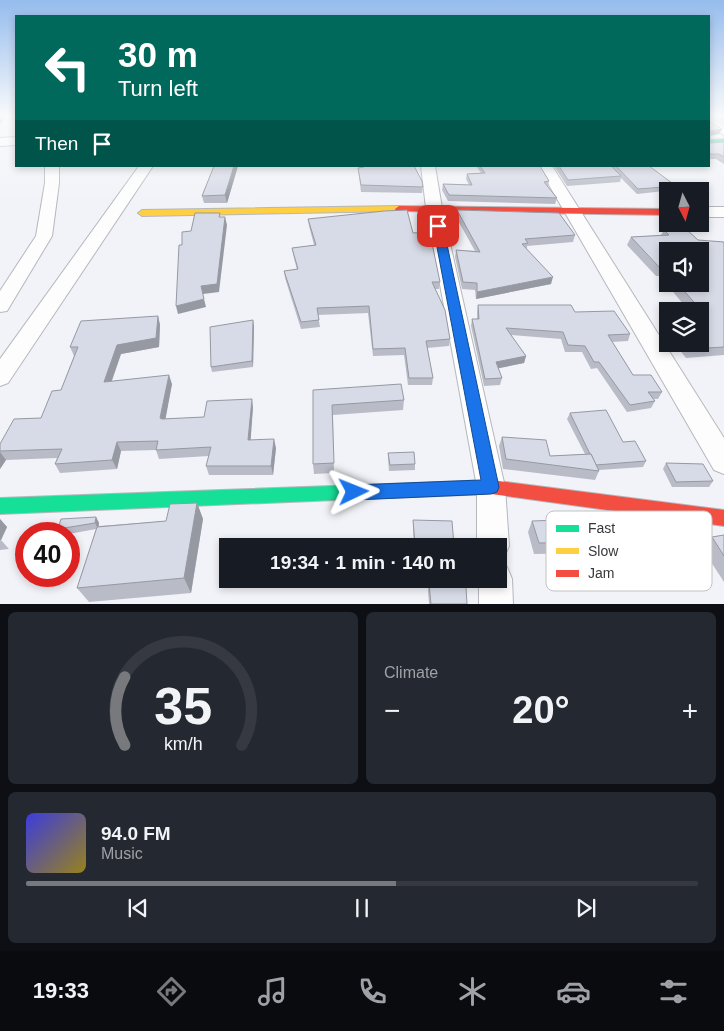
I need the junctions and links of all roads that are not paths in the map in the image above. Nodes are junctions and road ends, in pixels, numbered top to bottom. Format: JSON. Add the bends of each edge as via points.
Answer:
{"nodes":[{"id":1,"x":52,"y":167,"type":"edge"},
{"id":2,"x":145,"y":167,"type":"edge"},
{"id":3,"x":428,"y":167,"type":"edge"},
{"id":4,"x":546,"y":167,"type":"edge"},
{"id":5,"x":434,"y":208,"type":"junction"},
{"id":6,"x":572,"y":212,"type":"junction"},
{"id":7,"x":659,"y":212,"type":"edge"},
{"id":8,"x":709,"y":212,"type":"edge"},
{"id":9,"x":724,"y":212,"type":"edge"},
{"id":10,"x":142,"y":213,"type":"dead end"},
{"id":11,"x":0,"y":306,"type":"edge"},
{"id":12,"x":0,"y":377,"type":"edge"},
{"id":13,"x":724,"y":462,"type":"edge"},
{"id":14,"x":491,"y":487,"type":"junction"},
{"id":15,"x":0,"y":506,"type":"edge"},
{"id":16,"x":671,"y":511,"type":"edge"},
{"id":17,"x":493,"y":538,"type":"edge"},
{"id":18,"x":495,"y":588,"type":"edge"},
{"id":19,"x":496,"y":604,"type":"edge"}],
"edges":[{"from":1,"to":11,"type":"street","via":[[44,236]]},
{"from":2,"to":12,"type":"street"},
{"from":3,"to":5,"type":"street"},
{"from":4,"to":6,"type":"street"},
{"from":5,"to":6,"type":"street"},
{"from":5,"to":10,"type":"street"},
{"from":5,"to":14,"type":"street"},
{"from":6,"to":7,"type":"street"},
{"from":6,"to":13,"type":"street"},
{"from":8,"to":9,"type":"street"},
{"from":14,"to":15,"type":"street"},
{"from":14,"to":16,"type":"street"},
{"from":14,"to":17,"type":"street"},
{"from":18,"to":19,"type":"street"}]}
